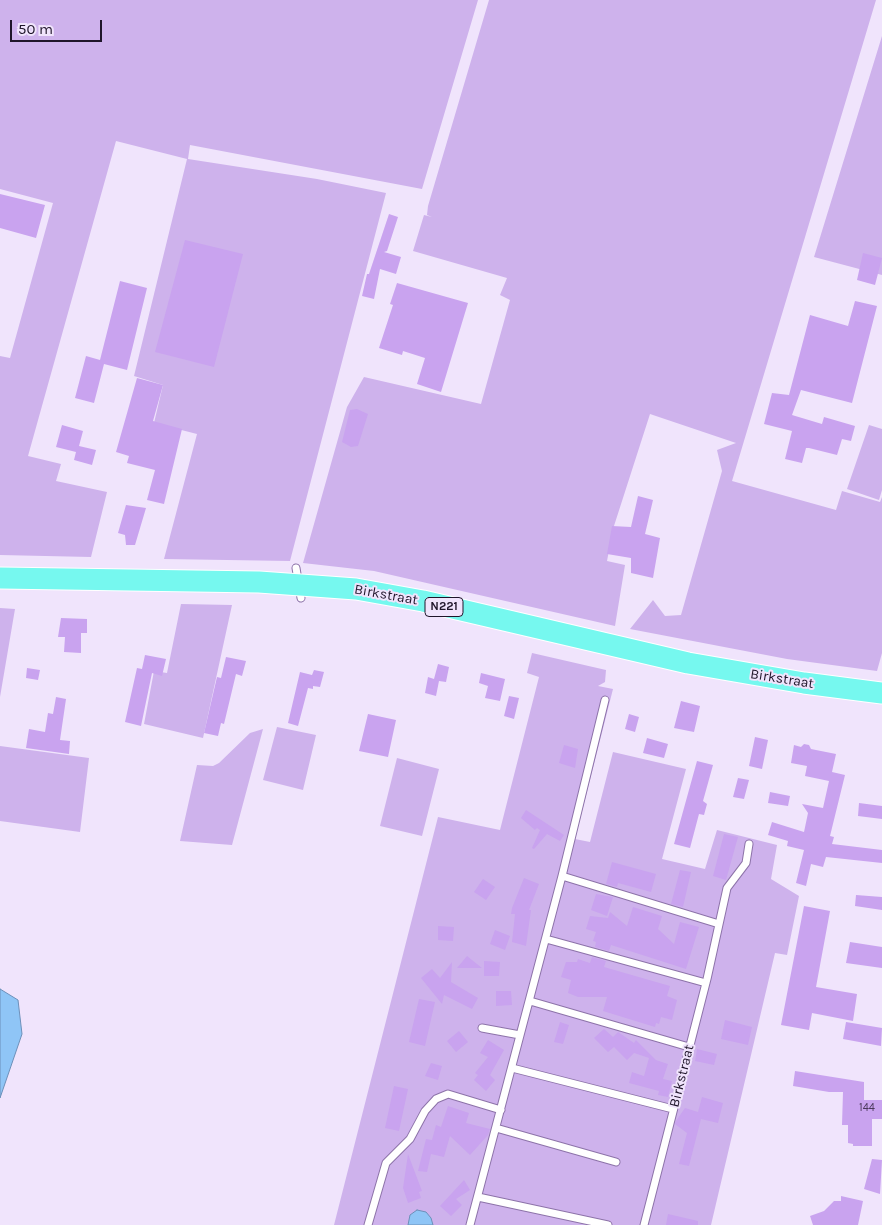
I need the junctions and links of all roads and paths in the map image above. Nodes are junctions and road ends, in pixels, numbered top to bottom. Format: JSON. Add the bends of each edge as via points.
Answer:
{"nodes":[{"id":1,"x":0,"y":578,"type":"edge"},
{"id":2,"x":882,"y":692,"type":"edge"},
{"id":3,"x":605,"y":700,"type":"dead end"},
{"id":4,"x":749,"y":844,"type":"dead end"},
{"id":5,"x":562,"y":876,"type":"junction"},
{"id":6,"x":719,"y":924,"type":"junction"},
{"id":7,"x":546,"y":939,"type":"junction"},
{"id":8,"x":706,"y":983,"type":"junction"},
{"id":9,"x":530,"y":1001,"type":"junction"},
{"id":10,"x":482,"y":1028,"type":"dead end"},
{"id":11,"x":520,"y":1035,"type":"junction"},
{"id":12,"x":689,"y":1047,"type":"junction"},
{"id":13,"x":512,"y":1068,"type":"junction"},
{"id":14,"x":673,"y":1109,"type":"junction"},
{"id":15,"x":501,"y":1110,"type":"junction"},
{"id":16,"x":496,"y":1128,"type":"junction"},
{"id":17,"x":616,"y":1162,"type":"dead end"},
{"id":18,"x":478,"y":1197,"type":"junction"},
{"id":19,"x":368,"y":1225,"type":"edge"},
{"id":20,"x":470,"y":1225,"type":"edge"},
{"id":21,"x":608,"y":1225,"type":"edge"},
{"id":22,"x":644,"y":1225,"type":"edge"}],
"edges":[{"from":1,"to":2,"type":"main road","name":"Birkstraat","number":"N221","via":[[211,580],[356,589],[423,601],[688,663],[804,683]]},
{"from":3,"to":5,"type":"lane"},
{"from":4,"to":6,"type":"lane","name":"Birkstraat","via":[[746,863],[726,888]]},
{"from":5,"to":6,"type":"lane"},
{"from":5,"to":7,"type":"lane"},
{"from":6,"to":8,"type":"lane","name":"Birkstraat"},
{"from":7,"to":8,"type":"lane"},
{"from":7,"to":9,"type":"lane"},
{"from":8,"to":12,"type":"lane","name":"Birkstraat"},
{"from":9,"to":11,"type":"lane"},
{"from":9,"to":12,"type":"lane"},
{"from":10,"to":11,"type":"lane"},
{"from":11,"to":13,"type":"lane"},
{"from":12,"to":14,"type":"lane","name":"Birkstraat"},
{"from":13,"to":14,"type":"lane"},
{"from":13,"to":15,"type":"lane"},
{"from":14,"to":22,"type":"lane","name":"Birkstraat"},
{"from":15,"to":16,"type":"lane"},
{"from":15,"to":19,"type":"lane","via":[[448,1094],[436,1099],[425,1111],[410,1139],[386,1163]]},
{"from":16,"to":17,"type":"lane"},
{"from":16,"to":18,"type":"lane"},
{"from":18,"to":20,"type":"lane"},
{"from":18,"to":21,"type":"lane"}]}
